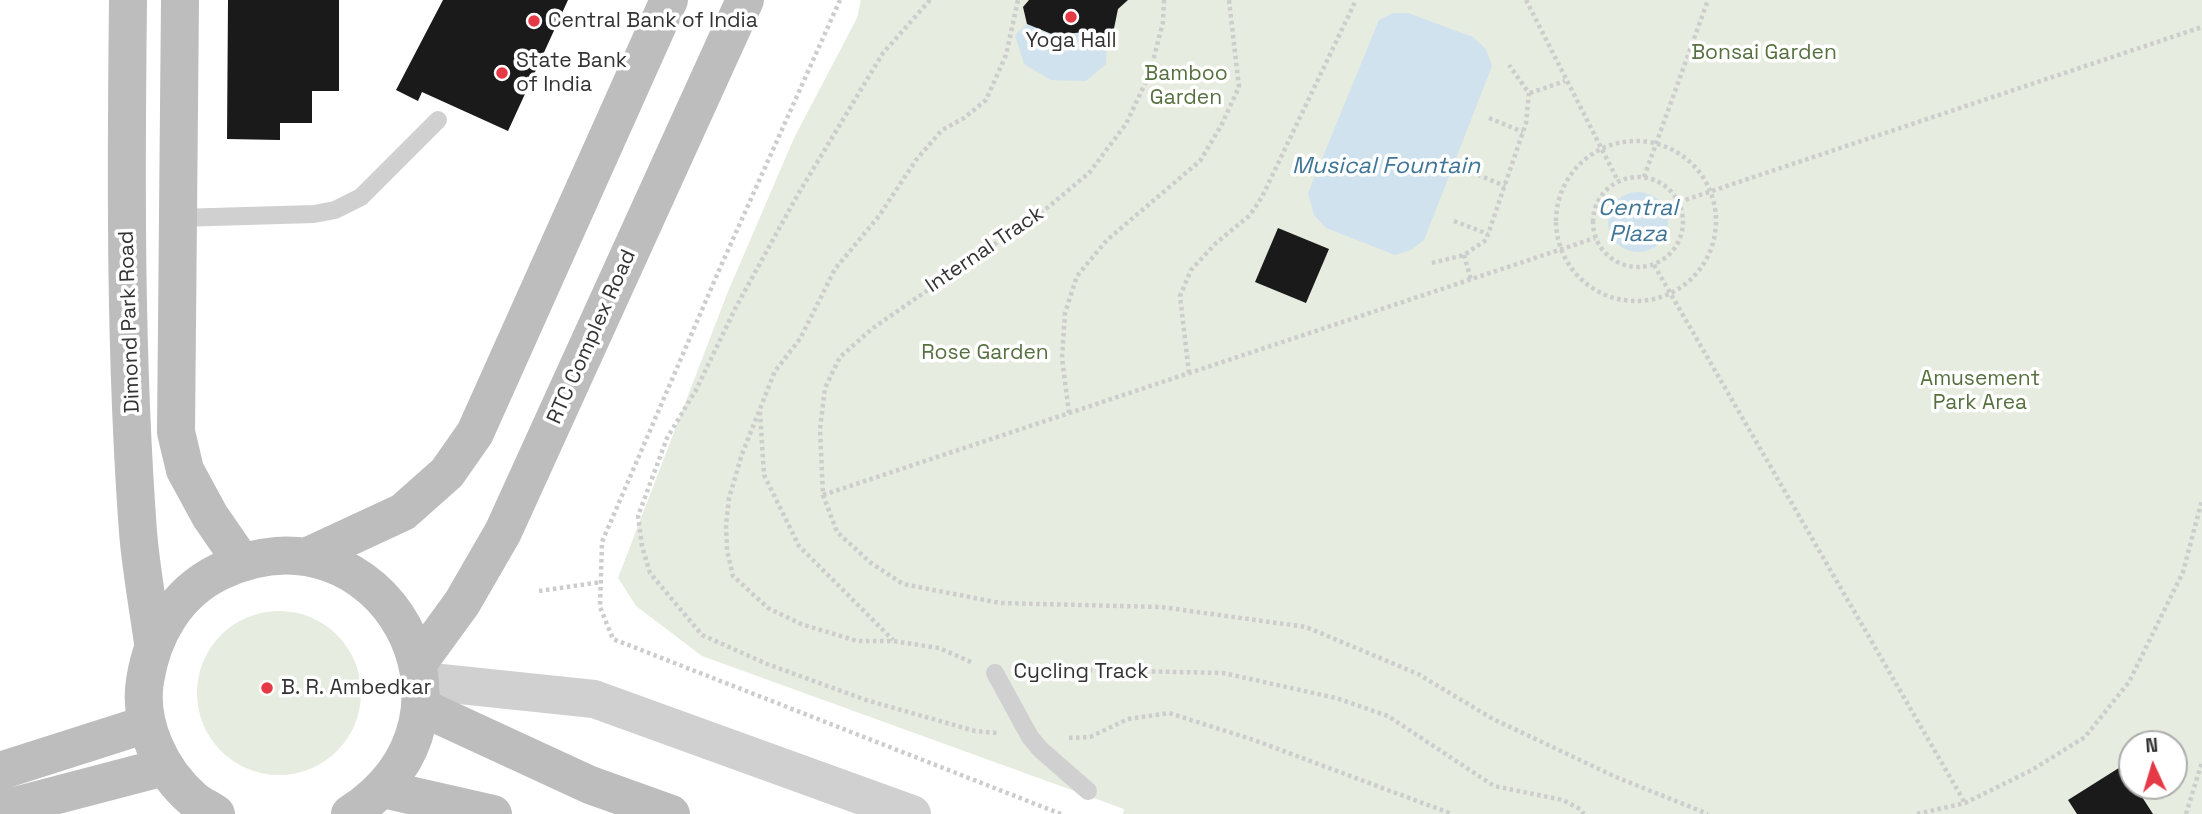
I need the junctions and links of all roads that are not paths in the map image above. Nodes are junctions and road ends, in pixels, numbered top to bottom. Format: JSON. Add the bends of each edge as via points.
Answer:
{"nodes":[{"id":1,"x":128,"y":0,"type":"edge"},
{"id":2,"x":180,"y":0,"type":"edge"},
{"id":3,"x":669,"y":0,"type":"edge"},
{"id":4,"x":745,"y":0,"type":"edge"},
{"id":5,"x":438,"y":120,"type":"dead end"},
{"id":6,"x":178,"y":218,"type":"junction"},
{"id":7,"x":306,"y":556,"type":"junction"},
{"id":8,"x":241,"y":561,"type":"junction"},
{"id":9,"x":153,"y":643,"type":"junction"},
{"id":10,"x":995,"y":673,"type":"road end"},
{"id":11,"x":420,"y":683,"type":"junction"},
{"id":12,"x":147,"y":724,"type":"junction"},
{"id":13,"x":164,"y":768,"type":"junction"},
{"id":14,"x":0,"y":771,"type":"edge"},
{"id":15,"x":383,"y":789,"type":"junction"},
{"id":16,"x":1088,"y":791,"type":"dead end"},
{"id":17,"x":0,"y":810,"type":"edge"},
{"id":18,"x":216,"y":814,"type":"edge"},
{"id":19,"x":350,"y":814,"type":"edge"},
{"id":20,"x":493,"y":814,"type":"edge"},
{"id":21,"x":671,"y":814,"type":"edge"},
{"id":22,"x":912,"y":814,"type":"edge"}],
"edges":[{"from":1,"to":9,"type":"main road","name":"Dimond Park Road","via":[[130,372],[138,534]]},
{"from":2,"to":6,"type":"main road","name":"Dimond Park Road"},
{"from":3,"to":7,"type":"main road","via":[[474,433],[447,473],[403,512]]},
{"from":4,"to":11,"type":"main road","name":"RTC Complex Road","via":[[503,532]]},
{"from":5,"to":6,"type":"lane","via":[[361,197],[335,210]]},
{"from":6,"to":8,"type":"main road","name":"Dimond Park Road","via":[[176,432],[186,470]]},
{"from":7,"to":8,"type":"main road"},
{"from":7,"to":11,"type":"main road","via":[[346,569],[379,593],[402,626]]},
{"from":8,"to":9,"type":"main road","via":[[204,579],[174,607]]},
{"from":9,"to":12,"type":"main road","via":[[144,683]]},
{"from":10,"to":16,"type":"lane","via":[[1030,737]]},
{"from":11,"to":15,"type":"main road","via":[[420,720],[407,757]]},
{"from":11,"to":21,"type":"main road","via":[[590,785]]},
{"from":11,"to":22,"type":"street","via":[[594,699]]},
{"from":12,"to":13,"type":"main road"},
{"from":12,"to":14,"type":"main road"},
{"from":13,"to":17,"type":"main road"},
{"from":13,"to":18,"type":"main road","via":[[193,799]]},
{"from":15,"to":19,"type":"main road"},
{"from":15,"to":20,"type":"main road"}]}
